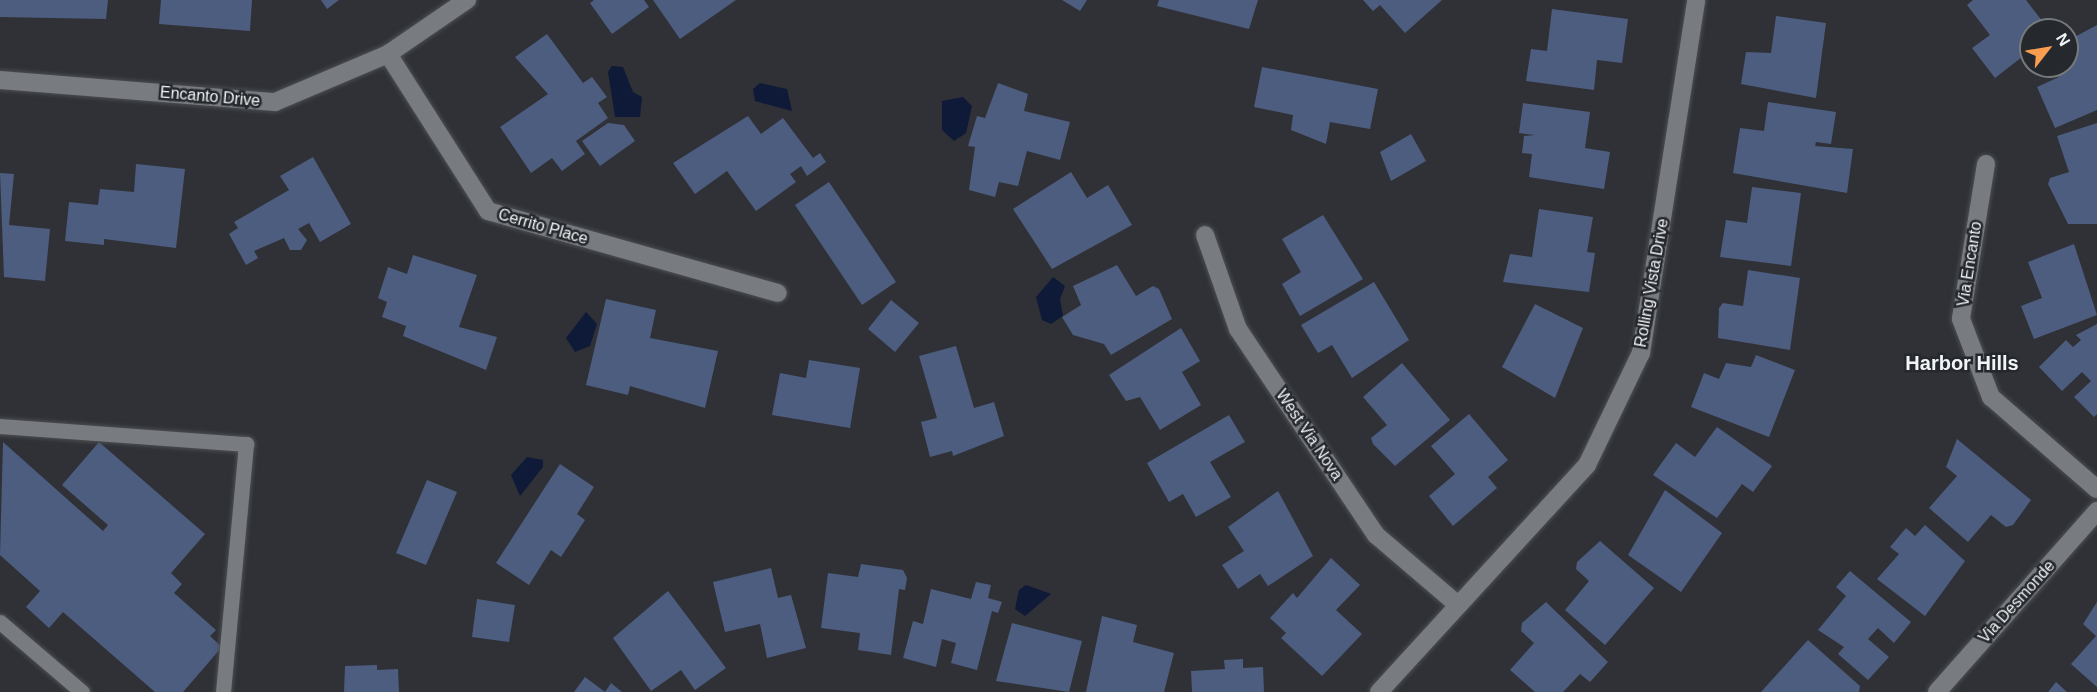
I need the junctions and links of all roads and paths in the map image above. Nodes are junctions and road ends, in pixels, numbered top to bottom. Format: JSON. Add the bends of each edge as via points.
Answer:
{"nodes":[{"id":1,"x":466,"y":0,"type":"edge"},
{"id":2,"x":1696,"y":0,"type":"edge"},
{"id":3,"x":388,"y":54,"type":"junction"},
{"id":4,"x":0,"y":80,"type":"edge"},
{"id":5,"x":1986,"y":164,"type":"dead end"},
{"id":6,"x":1205,"y":235,"type":"dead end"},
{"id":7,"x":778,"y":293,"type":"dead end"},
{"id":8,"x":0,"y":426,"type":"edge"},
{"id":9,"x":2097,"y":489,"type":"edge"},
{"id":10,"x":2097,"y":511,"type":"edge"},
{"id":11,"x":1458,"y":605,"type":"junction"},
{"id":12,"x":0,"y":622,"type":"edge"},
{"id":13,"x":82,"y":692,"type":"edge"},
{"id":14,"x":223,"y":692,"type":"edge"},
{"id":15,"x":1379,"y":692,"type":"edge"},
{"id":16,"x":1937,"y":692,"type":"edge"}],
"edges":[{"from":1,"to":3,"type":"street","name":"Encanto Drive"},
{"from":2,"to":11,"type":"street","name":"Rolling Vista Drive","via":[[1641,353],[1587,465]]},
{"from":3,"to":4,"type":"street","name":"Encanto Drive","via":[[275,102]]},
{"from":3,"to":7,"type":"street","name":"Cerrito Place","via":[[488,211]]},
{"from":5,"to":9,"type":"street","name":"Via Encanto","via":[[1961,319],[1991,397]]},
{"from":6,"to":11,"type":"street","name":"West Via Nova","via":[[1238,328],[1376,535]]},
{"from":8,"to":14,"type":"lane","via":[[246,444]]},
{"from":10,"to":16,"type":"street","name":"Via Desmonde"},
{"from":11,"to":15,"type":"street","name":"Rolling Vista Drive"},
{"from":12,"to":13,"type":"lane"}]}
